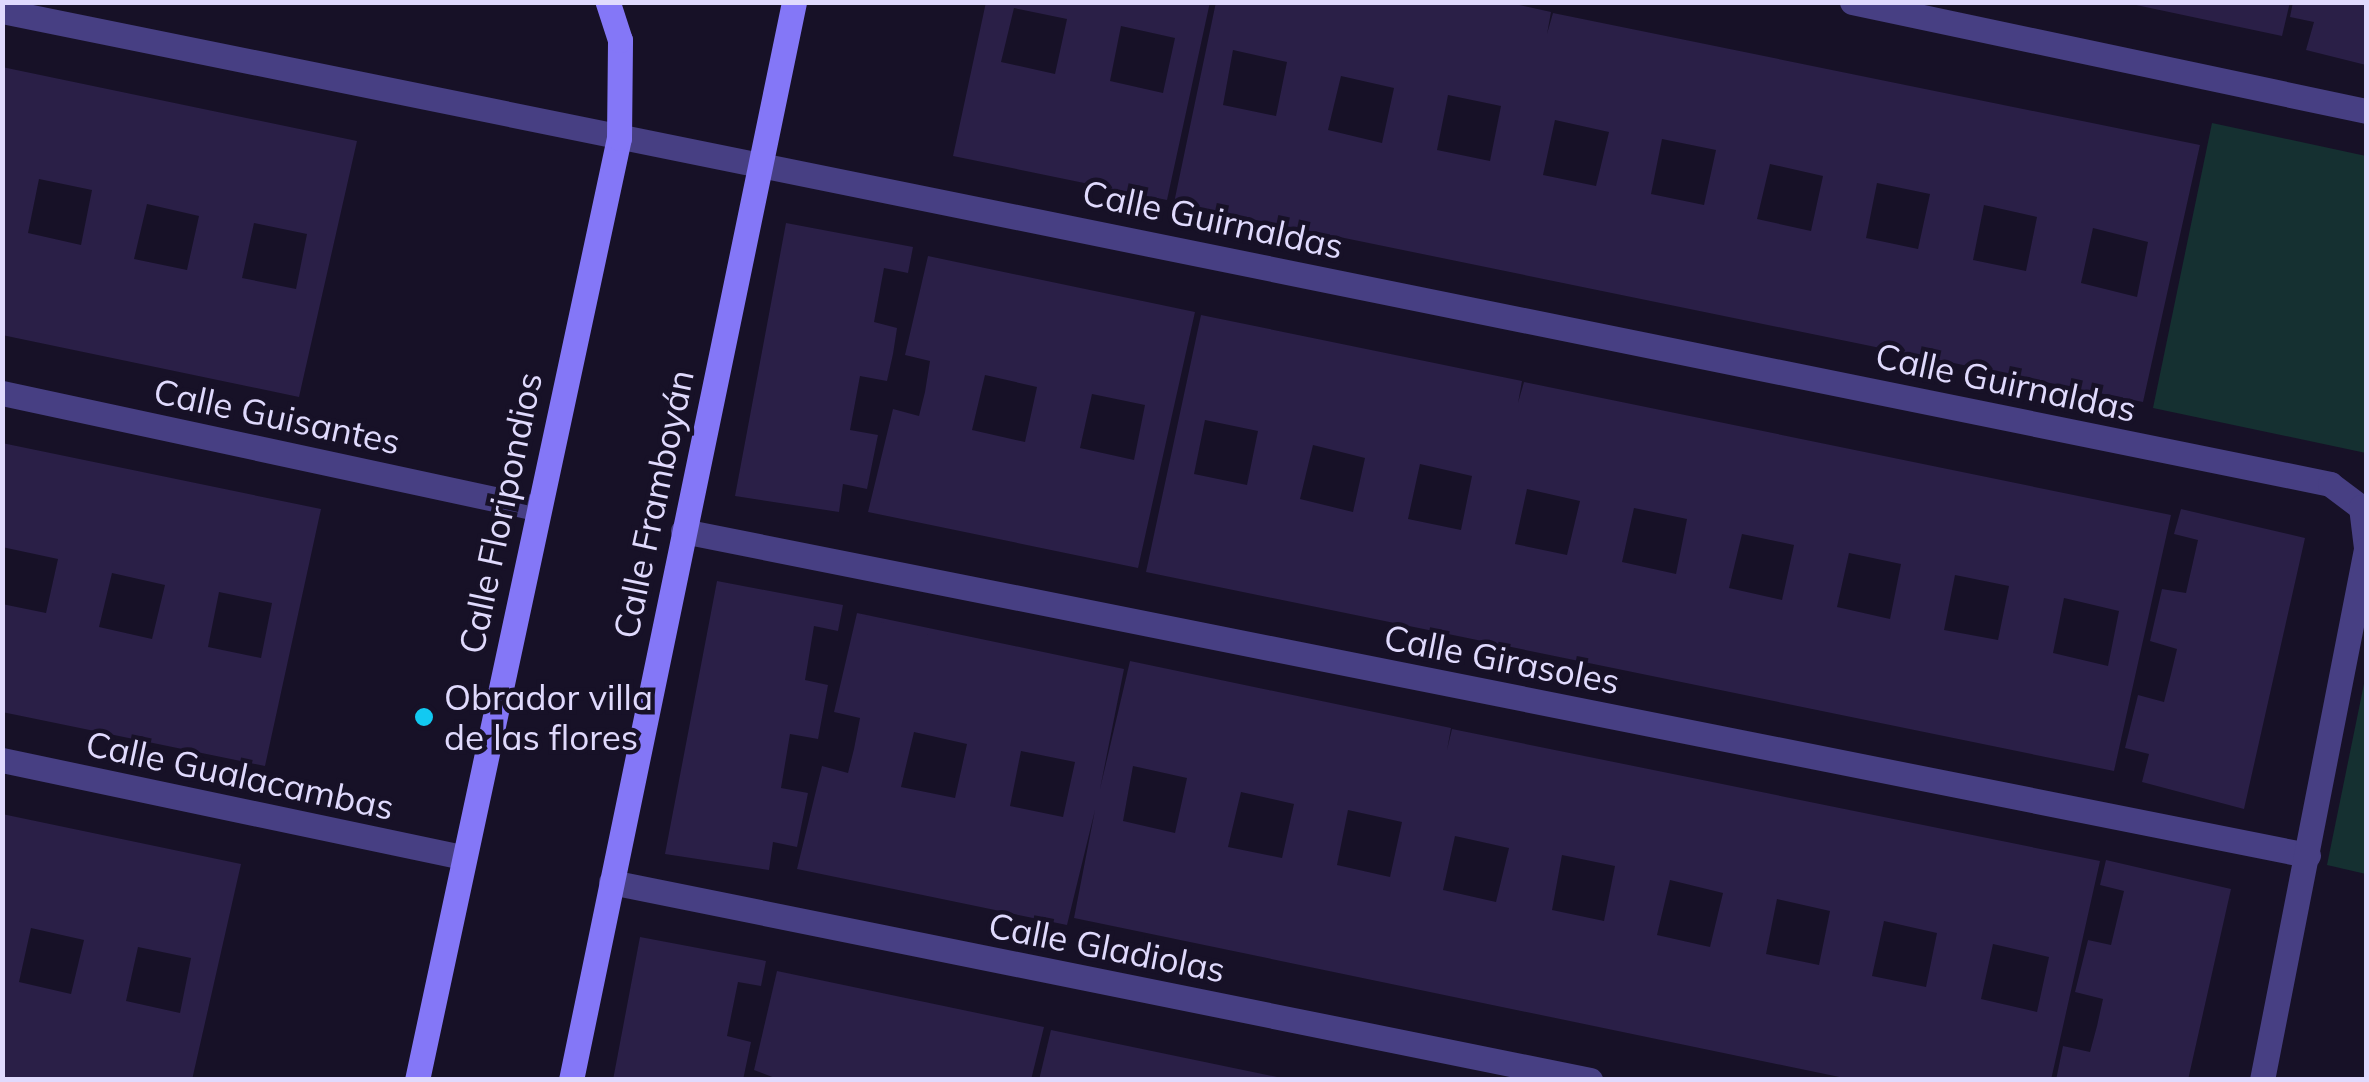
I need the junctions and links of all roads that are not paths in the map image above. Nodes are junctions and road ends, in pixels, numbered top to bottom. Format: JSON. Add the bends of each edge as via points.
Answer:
{"nodes":[{"id":1,"x":608,"y":2,"type":"edge"},
{"id":2,"x":794,"y":2,"type":"edge"},
{"id":3,"x":1852,"y":2,"type":"edge"},
{"id":4,"x":2,"y":11,"type":"edge"},
{"id":5,"x":2366,"y":111,"type":"edge"},
{"id":6,"x":619,"y":138,"type":"junction"},
{"id":7,"x":760,"y":163,"type":"junction"},
{"id":8,"x":2,"y":393,"type":"edge"},
{"id":9,"x":536,"y":508,"type":"junction"},
{"id":10,"x":682,"y":531,"type":"junction"},
{"id":11,"x":2366,"y":548,"type":"edge"},
{"id":12,"x":2,"y":760,"type":"edge"},
{"id":13,"x":2308,"y":855,"type":"junction"},
{"id":14,"x":463,"y":858,"type":"junction"},
{"id":15,"x":611,"y":882,"type":"junction"},
{"id":16,"x":418,"y":1080,"type":"edge"},
{"id":17,"x":570,"y":1080,"type":"edge"},
{"id":18,"x":1590,"y":1080,"type":"edge"},
{"id":19,"x":2262,"y":1080,"type":"edge"}],
"edges":[{"from":1,"to":6,"type":"street","name":"Calle Floripondios","via":[[620,40]]},
{"from":2,"to":7,"type":"street","name":"Calle Framboyán"},
{"from":3,"to":5,"type":"street"},
{"from":4,"to":6,"type":"street","name":"Calle Guirnaldas"},
{"from":6,"to":7,"type":"street","name":"Calle Guirnaldas"},
{"from":6,"to":9,"type":"street","name":"Calle Floripondios"},
{"from":7,"to":10,"type":"street","name":"Calle Framboyán"},
{"from":7,"to":11,"type":"street","name":"Calle Guirnaldas","via":[[2330,484],[2360,507]]},
{"from":8,"to":9,"type":"street","name":"Calle Guisantes"},
{"from":9,"to":14,"type":"street","name":"Calle Floripondios"},
{"from":10,"to":13,"type":"street","name":"Calle Girasoles"},
{"from":10,"to":15,"type":"street","name":"Calle Framboyán"},
{"from":11,"to":13,"type":"street","name":"Calle Guirnaldas"},
{"from":12,"to":14,"type":"street","name":"Calle Gualacambas"},
{"from":13,"to":19,"type":"street","name":"Calle Guirnaldas"},
{"from":14,"to":16,"type":"street","name":"Calle Floripondios"},
{"from":15,"to":17,"type":"street","name":"Calle Framboyán"},
{"from":15,"to":18,"type":"street","name":"Calle Gladiolas"}]}
